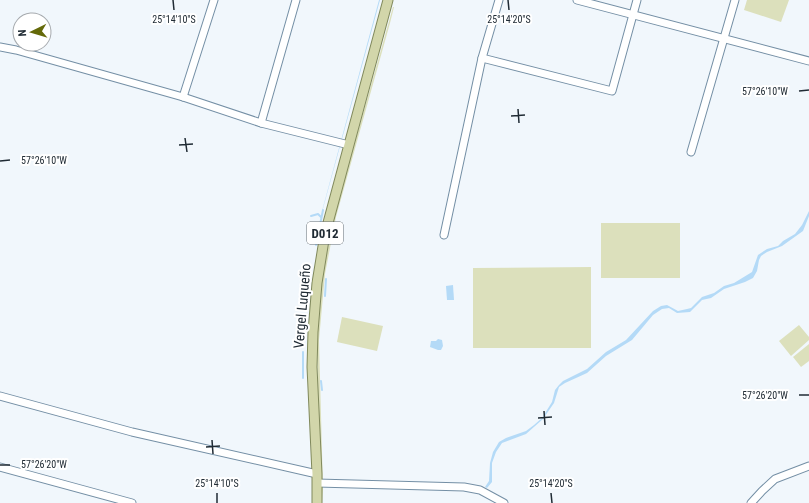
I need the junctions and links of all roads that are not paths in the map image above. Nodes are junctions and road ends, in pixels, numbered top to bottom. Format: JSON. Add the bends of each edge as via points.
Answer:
{"nodes":[{"id":1,"x":214,"y":0,"type":"edge"},
{"id":2,"x":296,"y":0,"type":"edge"},
{"id":3,"x":388,"y":0,"type":"edge"},
{"id":4,"x":499,"y":0,"type":"edge"},
{"id":5,"x":577,"y":0,"type":"edge"},
{"id":6,"x":637,"y":0,"type":"edge"},
{"id":7,"x":735,"y":0,"type":"edge"},
{"id":8,"x":633,"y":15,"type":"junction"},
{"id":9,"x":724,"y":39,"type":"junction"},
{"id":10,"x":0,"y":47,"type":"edge"},
{"id":11,"x":482,"y":58,"type":"junction"},
{"id":12,"x":809,"y":61,"type":"edge"},
{"id":13,"x":183,"y":97,"type":"junction"},
{"id":14,"x":261,"y":122,"type":"junction"},
{"id":15,"x":344,"y":143,"type":"junction"},
{"id":16,"x":691,"y":152,"type":"dead end"},
{"id":17,"x":444,"y":235,"type":"dead end"},
{"id":18,"x":0,"y":396,"type":"edge"},
{"id":19,"x":809,"y":466,"type":"edge"},
{"id":20,"x":0,"y":467,"type":"edge"},
{"id":21,"x":317,"y":478,"type":"junction"},
{"id":22,"x":132,"y":503,"type":"edge"},
{"id":23,"x":317,"y":503,"type":"edge"},
{"id":24,"x":504,"y":503,"type":"edge"},
{"id":25,"x":751,"y":503,"type":"edge"}],
"edges":[{"from":1,"to":13,"type":"street"},
{"from":2,"to":14,"type":"street"},
{"from":3,"to":15,"type":"main road","name":"Vergel Luqueño","number":"D012"},
{"from":4,"to":11,"type":"street"},
{"from":5,"to":8,"type":"street"},
{"from":6,"to":8,"type":"street"},
{"from":7,"to":9,"type":"street"},
{"from":8,"to":9,"type":"street"},
{"from":8,"to":11,"type":"street","via":[[612,92]]},
{"from":9,"to":12,"type":"street"},
{"from":9,"to":16,"type":"street"},
{"from":10,"to":13,"type":"street"},
{"from":11,"to":17,"type":"street"},
{"from":13,"to":14,"type":"street"},
{"from":14,"to":15,"type":"street"},
{"from":15,"to":21,"type":"main road","name":"Vergel Luqueño","number":"D012","via":[[316,283],[312,367]]},
{"from":18,"to":21,"type":"street"},
{"from":19,"to":25,"type":"street","via":[[775,479]]},
{"from":20,"to":22,"type":"street"},
{"from":21,"to":23,"type":"main road","name":"Vergel Luqueño","number":"D012"},
{"from":21,"to":24,"type":"street","via":[[464,487],[480,490]]}]}
